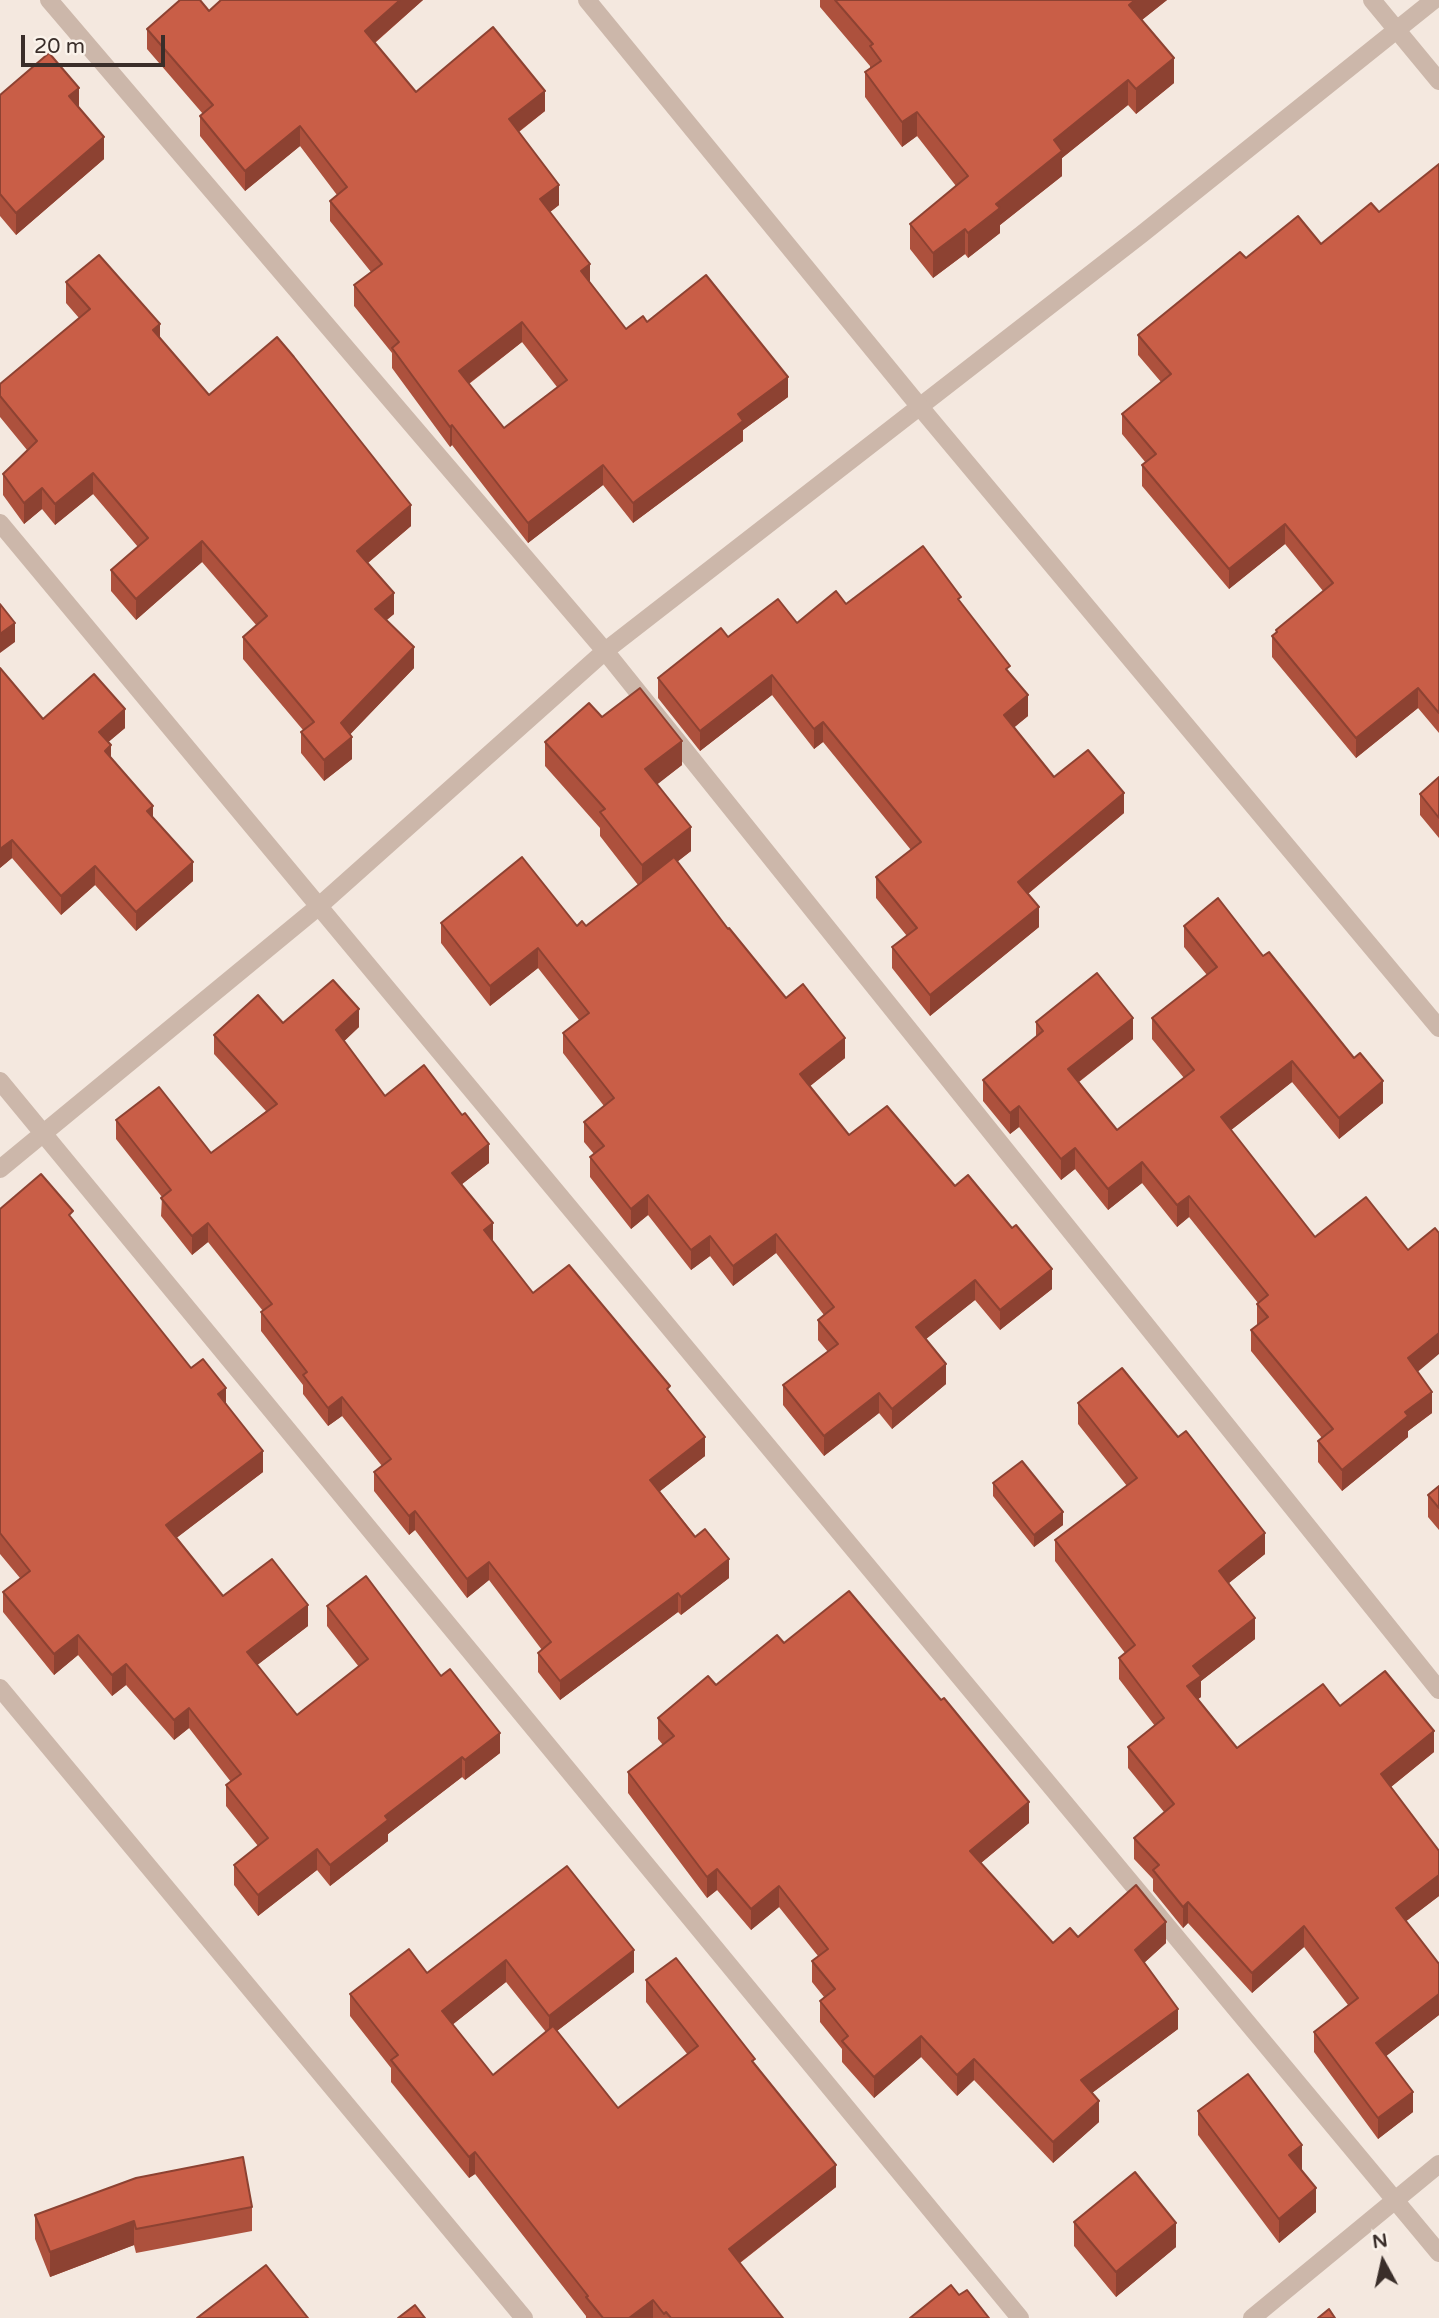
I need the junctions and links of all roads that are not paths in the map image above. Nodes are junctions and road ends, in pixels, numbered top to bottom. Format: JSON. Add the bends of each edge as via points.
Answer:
{"nodes":[{"id":1,"x":49,"y":0,"type":"edge"},
{"id":2,"x":587,"y":0,"type":"edge"},
{"id":3,"x":1372,"y":0,"type":"edge"},
{"id":4,"x":1434,"y":0,"type":"edge"},
{"id":5,"x":1395,"y":30,"type":"junction"},
{"id":6,"x":1439,"y":81,"type":"edge"},
{"id":7,"x":920,"y":407,"type":"junction"},
{"id":8,"x":0,"y":523,"type":"edge"},
{"id":9,"x":605,"y":650,"type":"junction"},
{"id":10,"x":318,"y":907,"type":"junction"},
{"id":11,"x":1439,"y":1028,"type":"edge"},
{"id":12,"x":0,"y":1082,"type":"edge"},
{"id":13,"x":44,"y":1134,"type":"junction"},
{"id":14,"x":0,"y":1169,"type":"edge"},
{"id":15,"x":0,"y":1688,"type":"edge"},
{"id":16,"x":1439,"y":1690,"type":"edge"},
{"id":17,"x":1439,"y":2164,"type":"edge"},
{"id":18,"x":1396,"y":2199,"type":"junction"},
{"id":19,"x":1439,"y":2253,"type":"edge"},
{"id":20,"x":524,"y":2318,"type":"edge"},
{"id":21,"x":1020,"y":2318,"type":"edge"},
{"id":22,"x":1252,"y":2318,"type":"edge"}],
"edges":[{"from":1,"to":9,"type":"street"},
{"from":2,"to":7,"type":"street"},
{"from":3,"to":5,"type":"street"},
{"from":4,"to":5,"type":"street"},
{"from":5,"to":6,"type":"street"},
{"from":5,"to":7,"type":"street"},
{"from":7,"to":9,"type":"street"},
{"from":7,"to":11,"type":"street"},
{"from":8,"to":10,"type":"street"},
{"from":9,"to":10,"type":"street"},
{"from":9,"to":16,"type":"street"},
{"from":10,"to":13,"type":"street"},
{"from":10,"to":18,"type":"street"},
{"from":12,"to":13,"type":"street"},
{"from":13,"to":14,"type":"street"},
{"from":13,"to":21,"type":"street"},
{"from":15,"to":20,"type":"street"},
{"from":17,"to":18,"type":"street"},
{"from":18,"to":19,"type":"street"},
{"from":18,"to":22,"type":"street"}]}
